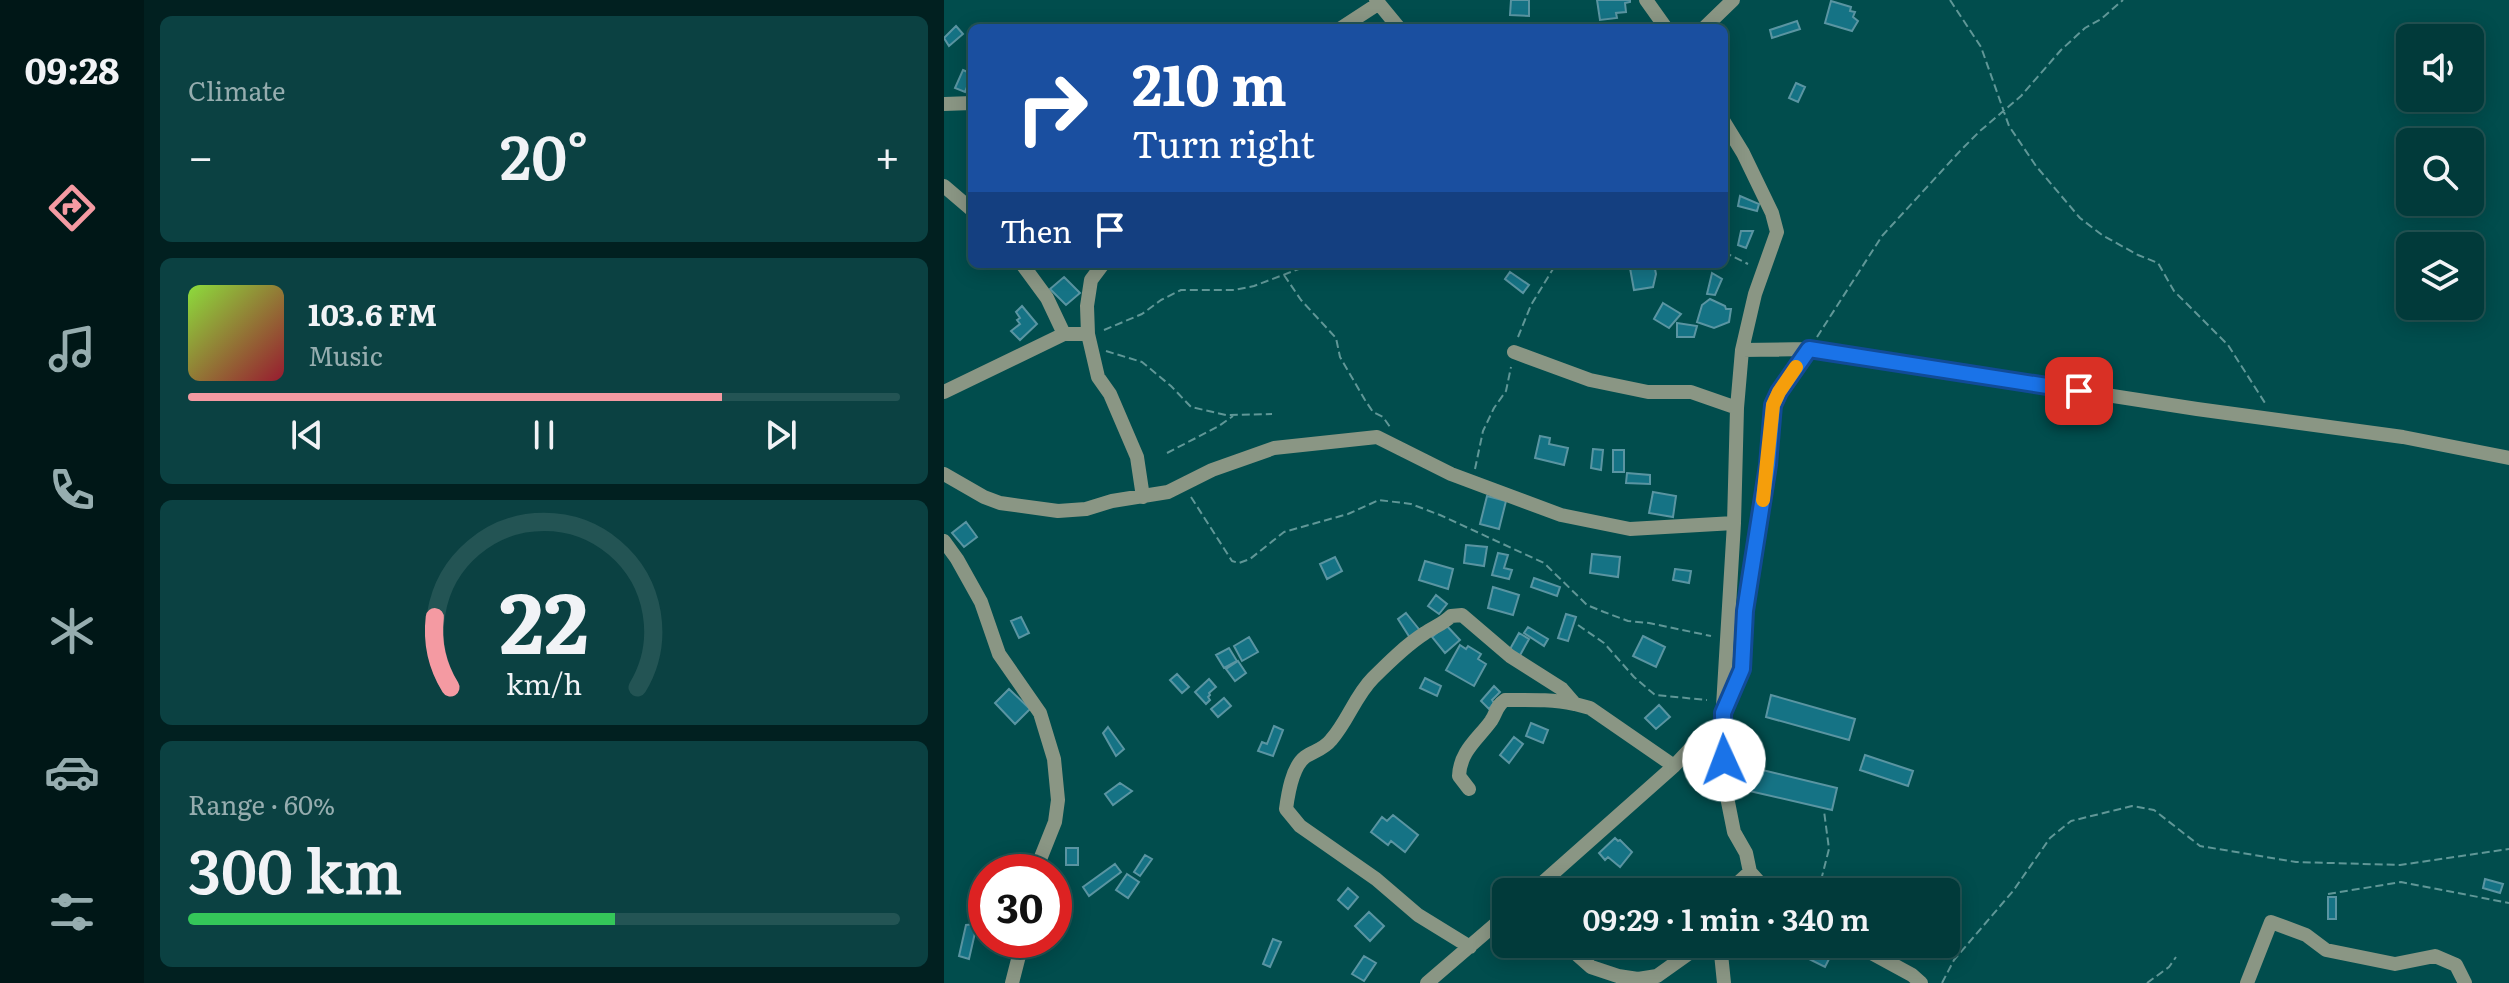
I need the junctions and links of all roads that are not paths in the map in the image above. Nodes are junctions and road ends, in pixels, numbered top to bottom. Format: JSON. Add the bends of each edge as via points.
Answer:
{"nodes":[{"id":1,"x":1646,"y":0,"type":"edge"},
{"id":2,"x":1733,"y":0,"type":"edge"},
{"id":3,"x":1377,"y":2,"type":"edge"},
{"id":4,"x":1347,"y":24,"type":"edge"},
{"id":5,"x":1396,"y":24,"type":"edge"},
{"id":6,"x":1663,"y":24,"type":"edge"},
{"id":7,"x":1708,"y":24,"type":"edge"},
{"id":8,"x":968,"y":103,"type":"edge"},
{"id":9,"x":944,"y":104,"type":"edge"},
{"id":10,"x":1728,"y":129,"type":"edge"},
{"id":11,"x":944,"y":186,"type":"edge"},
{"id":12,"x":968,"y":207,"type":"edge"},
{"id":13,"x":1025,"y":268,"type":"edge"},
{"id":14,"x":1100,"y":268,"type":"edge"},
{"id":15,"x":1064,"y":334,"type":"junction"},
{"id":16,"x":1089,"y":341,"type":"junction"},
{"id":17,"x":1809,"y":349,"type":"junction"},
{"id":18,"x":1742,"y":350,"type":"junction"},
{"id":19,"x":1514,"y":352,"type":"road end"},
{"id":20,"x":944,"y":392,"type":"edge"},
{"id":21,"x":1737,"y":408,"type":"junction"},
{"id":22,"x":2509,"y":458,"type":"edge"},
{"id":23,"x":944,"y":474,"type":"edge"},
{"id":24,"x":1143,"y":497,"type":"junction"},
{"id":25,"x":1734,"y":523,"type":"junction"},
{"id":26,"x":944,"y":541,"type":"edge"},
{"id":27,"x":1575,"y":704,"type":"junction"},
{"id":28,"x":1723,"y":712,"type":"junction"},
{"id":29,"x":1674,"y":766,"type":"junction"},
{"id":30,"x":1469,"y":789,"type":"dead end"},
{"id":31,"x":1042,"y":854,"type":"edge"},
{"id":32,"x":1750,"y":872,"type":"junction"},
{"id":33,"x":1548,"y":878,"type":"edge"},
{"id":34,"x":1743,"y":878,"type":"edge"},
{"id":35,"x":1755,"y":878,"type":"edge"},
{"id":36,"x":1492,"y":927,"type":"edge"},
{"id":37,"x":1470,"y":947,"type":"junction"},
{"id":38,"x":1018,"y":958,"type":"edge"},
{"id":39,"x":1581,"y":958,"type":"edge"},
{"id":40,"x":1682,"y":958,"type":"edge"},
{"id":41,"x":1721,"y":958,"type":"edge"},
{"id":42,"x":1881,"y":958,"type":"edge"},
{"id":43,"x":1012,"y":983,"type":"edge"},
{"id":44,"x":1427,"y":983,"type":"edge"},
{"id":45,"x":1724,"y":983,"type":"edge"},
{"id":46,"x":1921,"y":983,"type":"edge"},
{"id":47,"x":2247,"y":983,"type":"edge"},
{"id":48,"x":2465,"y":983,"type":"edge"}],
"edges":[{"from":1,"to":6,"type":"street"},
{"from":2,"to":7,"type":"street"},
{"from":3,"to":4,"type":"street"},
{"from":3,"to":5,"type":"street"},
{"from":8,"to":9,"type":"street"},
{"from":10,"to":18,"type":"street","via":[[1776,220],[1777,237],[1755,294]]},
{"from":11,"to":12,"type":"street"},
{"from":13,"to":15,"type":"street"},
{"from":14,"to":16,"type":"street","via":[[1091,280],[1087,306]]},
{"from":15,"to":16,"type":"street"},
{"from":15,"to":20,"type":"street"},
{"from":16,"to":24,"type":"street","via":[[1098,377],[1137,457]]},
{"from":17,"to":18,"type":"street"},
{"from":17,"to":22,"type":"street","via":[[2403,437]]},
{"from":17,"to":28,"type":"street","via":[[1773,405],[1742,669]]},
{"from":18,"to":21,"type":"street"},
{"from":19,"to":21,"type":"street","via":[[1590,380],[1648,392],[1691,392]]},
{"from":21,"to":25,"type":"street"},
{"from":23,"to":24,"type":"street","via":[[984,497],[1038,510],[1086,509]]},
{"from":24,"to":25,"type":"street","via":[[1274,448],[1377,437],[1472,482],[1561,515],[1630,529]]},
{"from":25,"to":28,"type":"street"},
{"from":26,"to":31,"type":"street","via":[[981,602],[999,654],[1040,713],[1058,790],[1055,822]]},
{"from":27,"to":29,"type":"street","via":[[1590,708]]},
{"from":27,"to":30,"type":"street","via":[[1500,702],[1493,719],[1468,747],[1460,768],[1459,776]]},
{"from":27,"to":37,"type":"street","via":[[1462,615],[1451,616],[1372,679],[1332,739],[1297,769],[1286,809],[1292,819],[1418,915]]},
{"from":28,"to":29,"type":"street"},
{"from":28,"to":32,"type":"street","via":[[1725,787],[1734,832]]},
{"from":29,"to":33,"type":"street"},
{"from":32,"to":34,"type":"street"},
{"from":32,"to":35,"type":"street"},
{"from":36,"to":37,"type":"street"},
{"from":37,"to":44,"type":"street"},
{"from":38,"to":43,"type":"street"},
{"from":39,"to":40,"type":"street","via":[[1591,967],[1638,979],[1657,976]]},
{"from":41,"to":45,"type":"street"},
{"from":42,"to":46,"type":"street"},
{"from":47,"to":48,"type":"street","via":[[2271,922],[2306,935],[2326,950],[2395,964],[2435,956],[2456,965]]}]}
